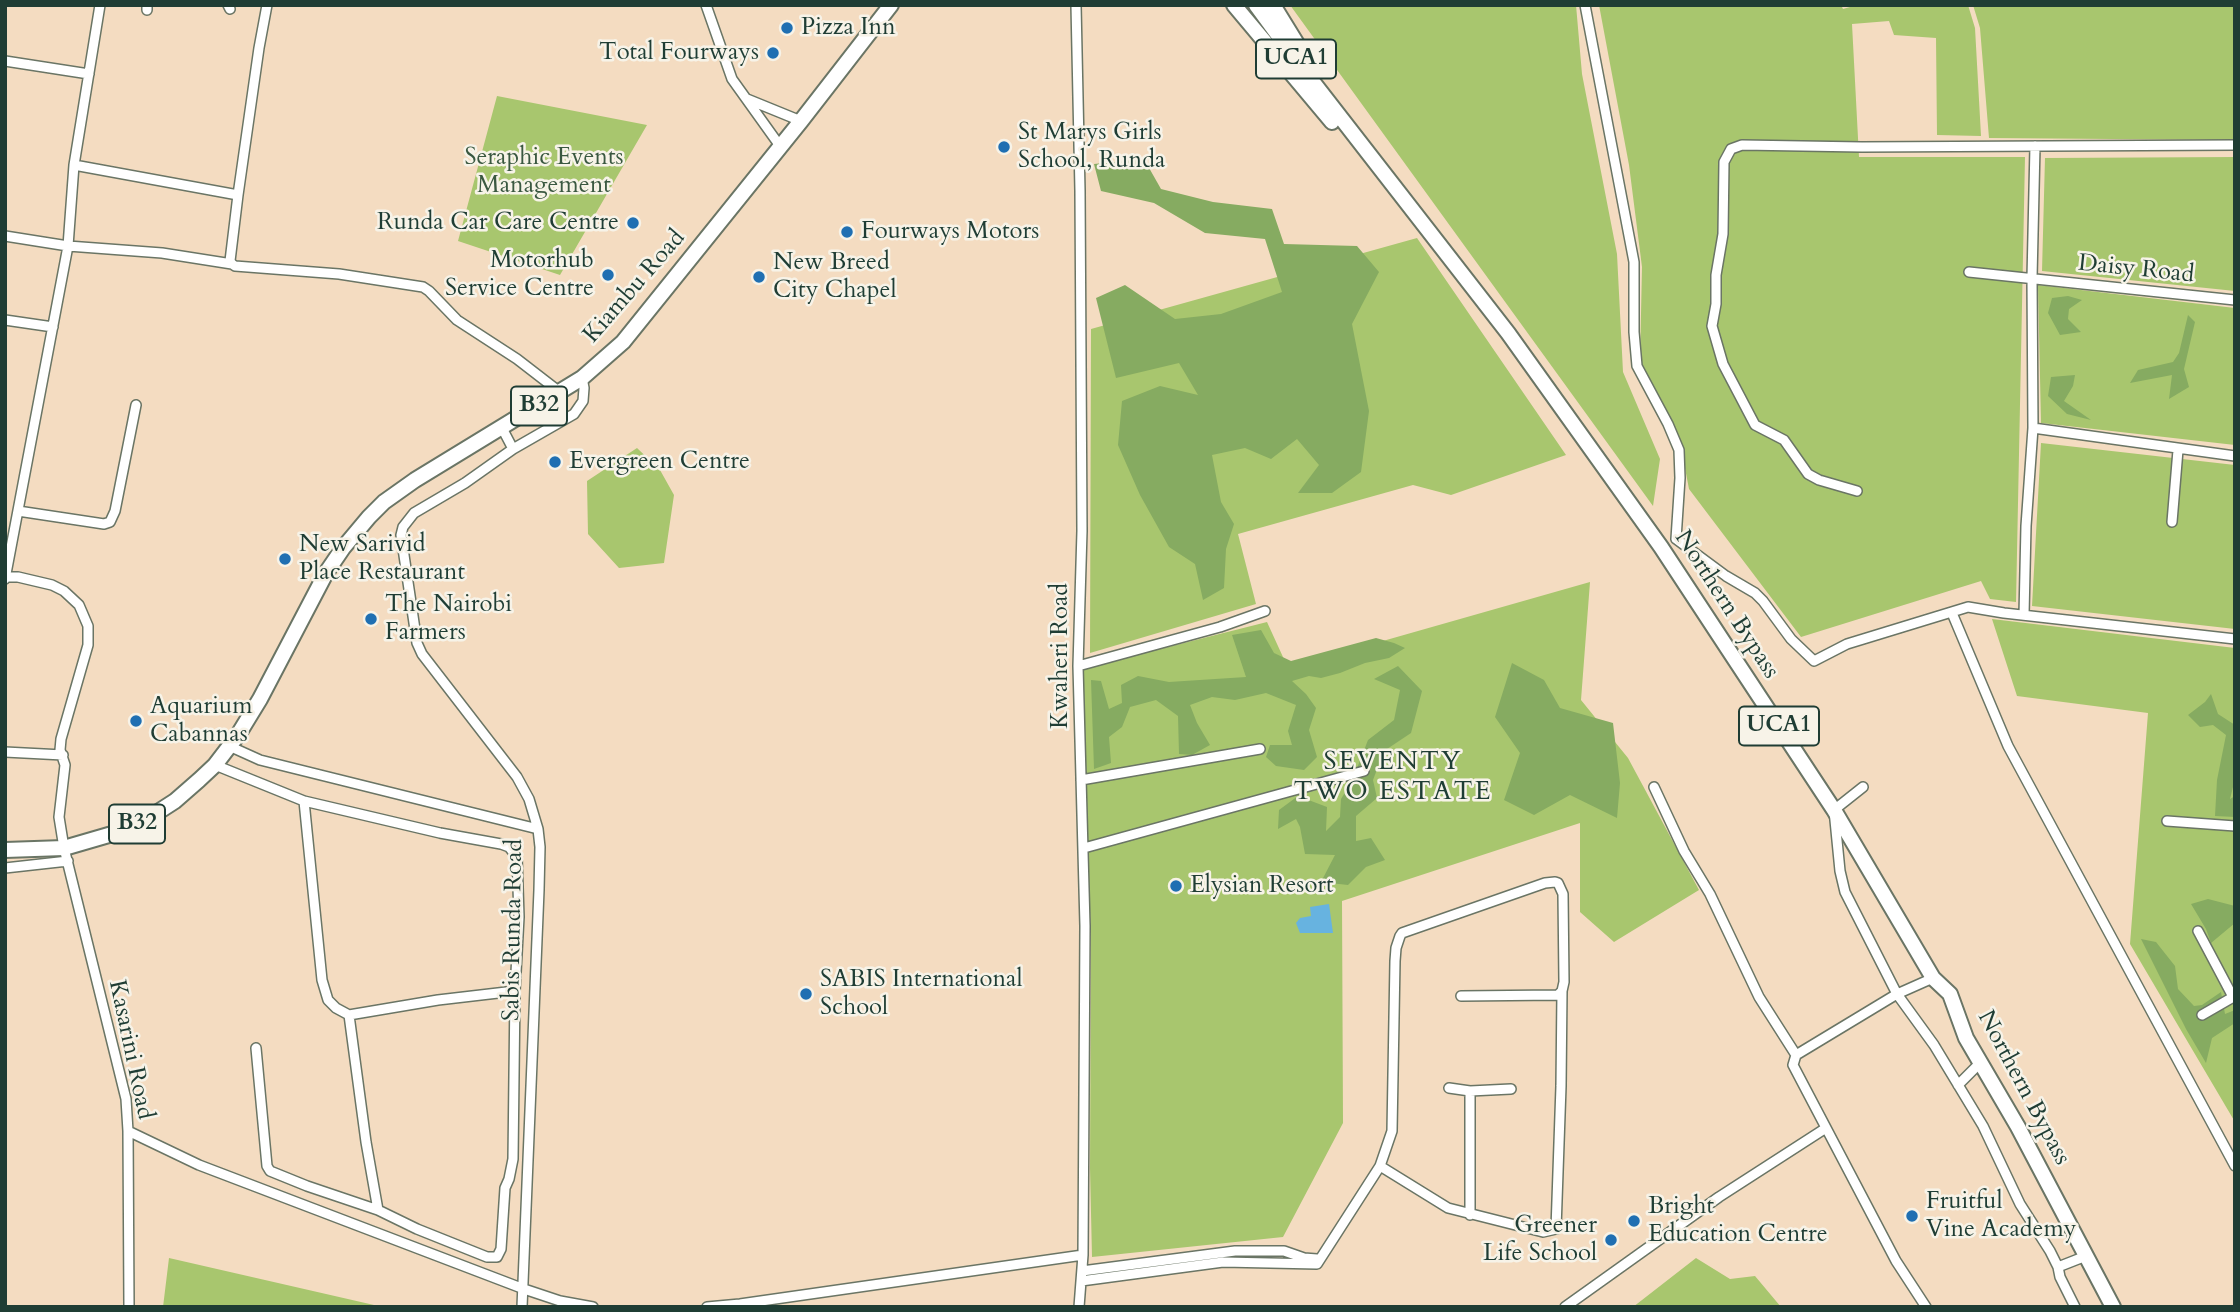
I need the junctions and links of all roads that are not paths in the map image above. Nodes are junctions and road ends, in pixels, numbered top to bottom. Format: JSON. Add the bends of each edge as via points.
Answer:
{"nodes":[{"id":1,"x":100,"y":5,"type":"edge"},
{"id":2,"x":267,"y":5,"type":"edge"},
{"id":3,"x":706,"y":5,"type":"edge"},
{"id":4,"x":891,"y":5,"type":"edge"},
{"id":5,"x":1076,"y":5,"type":"edge"},
{"id":6,"x":1234,"y":5,"type":"edge"},
{"id":7,"x":1256,"y":5,"type":"edge"},
{"id":8,"x":1273,"y":5,"type":"edge"},
{"id":9,"x":1585,"y":5,"type":"edge"},
{"id":10,"x":5,"y":61,"type":"edge"},
{"id":11,"x":89,"y":74,"type":"junction"},
{"id":12,"x":745,"y":98,"type":"junction"},
{"id":13,"x":1336,"y":113,"type":"junction"},
{"id":14,"x":801,"y":121,"type":"junction"},
{"id":15,"x":2235,"y":145,"type":"edge"},
{"id":16,"x":780,"y":146,"type":"junction"},
{"id":17,"x":2035,"y":146,"type":"junction"},
{"id":18,"x":74,"y":165,"type":"junction"},
{"id":19,"x":1390,"y":180,"type":"junction"},
{"id":20,"x":238,"y":195,"type":"junction"},
{"id":21,"x":5,"y":236,"type":"edge"},
{"id":22,"x":68,"y":246,"type":"junction"},
{"id":23,"x":232,"y":264,"type":"junction"},
{"id":24,"x":1969,"y":272,"type":"dead end"},
{"id":25,"x":2032,"y":278,"type":"junction"},
{"id":26,"x":2235,"y":300,"type":"edge"},
{"id":27,"x":5,"y":320,"type":"edge"},
{"id":28,"x":53,"y":327,"type":"junction"},
{"id":29,"x":582,"y":378,"type":"junction"},
{"id":30,"x":561,"y":393,"type":"junction"},
{"id":31,"x":136,"y":405,"type":"dead end"},
{"id":32,"x":502,"y":428,"type":"junction"},
{"id":33,"x":2033,"y":428,"type":"junction"},
{"id":34,"x":513,"y":449,"type":"junction"},
{"id":35,"x":2178,"y":450,"type":"junction"},
{"id":36,"x":2235,"y":456,"type":"edge"},
{"id":37,"x":1857,"y":491,"type":"dead end"},
{"id":38,"x":18,"y":511,"type":"junction"},
{"id":39,"x":2172,"y":522,"type":"dead end"},
{"id":40,"x":1676,"y":539,"type":"junction"},
{"id":41,"x":1661,"y":547,"type":"junction"},
{"id":42,"x":5,"y":578,"type":"edge"},
{"id":43,"x":1265,"y":611,"type":"dead end"},
{"id":44,"x":1952,"y":613,"type":"junction"},
{"id":45,"x":2024,"y":615,"type":"junction"},
{"id":46,"x":2235,"y":639,"type":"edge"},
{"id":47,"x":1077,"y":666,"type":"junction"},
{"id":48,"x":229,"y":746,"type":"junction"},
{"id":49,"x":1260,"y":749,"type":"dead end"},
{"id":50,"x":5,"y":752,"type":"edge"},
{"id":51,"x":63,"y":755,"type":"junction"},
{"id":52,"x":215,"y":765,"type":"junction"},
{"id":53,"x":1364,"y":771,"type":"dead end"},
{"id":54,"x":1081,"y":780,"type":"junction"},
{"id":55,"x":1654,"y":787,"type":"dead end"},
{"id":56,"x":1863,"y":787,"type":"dead end"},
{"id":57,"x":303,"y":801,"type":"junction"},
{"id":58,"x":1834,"y":810,"type":"junction"},
{"id":59,"x":2167,"y":821,"type":"dead end"},
{"id":60,"x":2235,"y":827,"type":"edge"},
{"id":61,"x":538,"y":829,"type":"junction"},
{"id":62,"x":1084,"y":848,"type":"junction"},
{"id":63,"x":5,"y":850,"type":"edge"},
{"id":64,"x":66,"y":855,"type":"junction"},
{"id":65,"x":5,"y":868,"type":"edge"},
{"id":66,"x":2198,"y":931,"type":"dead end"},
{"id":67,"x":1933,"y":978,"type":"junction"},
{"id":68,"x":1562,"y":991,"type":"junction"},
{"id":69,"x":516,"y":992,"type":"junction"},
{"id":70,"x":1897,"y":994,"type":"junction"},
{"id":71,"x":1461,"y":996,"type":"dead end"},
{"id":72,"x":2234,"y":997,"type":"edge"},
{"id":73,"x":349,"y":1015,"type":"junction"},
{"id":74,"x":2202,"y":1015,"type":"dead end"},
{"id":75,"x":256,"y":1048,"type":"dead end"},
{"id":76,"x":1796,"y":1055,"type":"junction"},
{"id":77,"x":1980,"y":1063,"type":"junction"},
{"id":78,"x":1958,"y":1085,"type":"junction"},
{"id":79,"x":1449,"y":1088,"type":"dead end"},
{"id":80,"x":1511,"y":1089,"type":"dead end"},
{"id":81,"x":1470,"y":1091,"type":"junction"},
{"id":82,"x":1826,"y":1128,"type":"junction"},
{"id":83,"x":128,"y":1131,"type":"junction"},
{"id":84,"x":1380,"y":1166,"type":"junction"},
{"id":85,"x":2235,"y":1166,"type":"edge"},
{"id":86,"x":378,"y":1210,"type":"junction"},
{"id":87,"x":1470,"y":1214,"type":"junction"},
{"id":88,"x":1235,"y":1251,"type":"junction"},
{"id":89,"x":1083,"y":1255,"type":"junction"},
{"id":90,"x":2086,"y":1256,"type":"junction"},
{"id":91,"x":1322,"y":1258,"type":"junction"},
{"id":92,"x":1237,"y":1261,"type":"junction"},
{"id":93,"x":2058,"y":1267,"type":"junction"},
{"id":94,"x":1082,"y":1276,"type":"junction"},
{"id":95,"x":524,"y":1289,"type":"junction"},
{"id":96,"x":129,"y":1307,"type":"edge"},
{"id":97,"x":522,"y":1307,"type":"edge"},
{"id":98,"x":593,"y":1307,"type":"edge"},
{"id":99,"x":707,"y":1307,"type":"edge"},
{"id":100,"x":1079,"y":1307,"type":"edge"},
{"id":101,"x":1565,"y":1307,"type":"edge"},
{"id":102,"x":1926,"y":1307,"type":"edge"},
{"id":103,"x":2075,"y":1307,"type":"edge"},
{"id":104,"x":2113,"y":1307,"type":"edge"}],
"edges":[{"from":1,"to":11,"type":"street"},
{"from":2,"to":20,"type":"street"},
{"from":3,"to":12,"type":"street","via":[[732,79]]},
{"from":4,"to":14,"type":"main road","name":"Kiambu Road","number":"B32"},
{"from":5,"to":47,"type":"street","name":"Kwaheri Road","via":[[1082,518]]},
{"from":6,"to":19,"type":"main road","via":[[1350,142]]},
{"from":7,"to":13,"type":"main road","name":"Northern Bypass","number":"UCA1"},
{"from":8,"to":13,"type":"main road"},
{"from":9,"to":40,"type":"street","via":[[1634,262],[1637,366],[1679,450]]},
{"from":10,"to":11,"type":"street"},
{"from":11,"to":18,"type":"street"},
{"from":12,"to":14,"type":"street"},
{"from":12,"to":16,"type":"street"},
{"from":13,"to":19,"type":"main road","name":"Northern Bypass","number":"UCA1"},
{"from":14,"to":16,"type":"main road","name":"Kiambu Road","number":"B32"},
{"from":15,"to":17,"type":"street"},
{"from":16,"to":29,"type":"main road","name":"Kiambu Road","number":"B32","via":[[628,337]]},
{"from":17,"to":25,"type":"street"},
{"from":17,"to":37,"type":"street","via":[[1742,145],[1728,154],[1712,326],[1723,363],[1755,425],[1784,440],[1808,474]]},
{"from":18,"to":20,"type":"street"},
{"from":18,"to":22,"type":"street"},
{"from":19,"to":41,"type":"main road","name":"Northern Bypass","number":"UCA1","via":[[1508,333]]},
{"from":20,"to":23,"type":"street"},
{"from":21,"to":22,"type":"street"},
{"from":22,"to":23,"type":"street"},
{"from":22,"to":28,"type":"street"},
{"from":23,"to":30,"type":"street","via":[[423,287],[457,320]]},
{"from":24,"to":25,"type":"street","name":"Daisy Road"},
{"from":25,"to":26,"type":"street","name":"Daisy Road"},
{"from":25,"to":33,"type":"street"},
{"from":27,"to":28,"type":"street"},
{"from":28,"to":38,"type":"street"},
{"from":29,"to":30,"type":"main road","name":"Kiambu Road","number":"B32"},
{"from":29,"to":34,"type":"street","via":[[583,401],[574,414]]},
{"from":30,"to":32,"type":"main road","name":"Kiambu Road","number":"B32"},
{"from":31,"to":38,"type":"street","via":[[110,522]]},
{"from":32,"to":34,"type":"street"},
{"from":32,"to":48,"type":"main road","name":"Kiambu Road","number":"B32","via":[[384,502],[350,539],[326,573],[260,699]]},
{"from":33,"to":35,"type":"street"},
{"from":33,"to":45,"type":"street"},
{"from":34,"to":61,"type":"street","via":[[414,513],[401,536],[422,654],[517,777]]},
{"from":35,"to":36,"type":"street"},
{"from":35,"to":39,"type":"street"},
{"from":38,"to":42,"type":"street"},
{"from":40,"to":41,"type":"street"},
{"from":40,"to":44,"type":"street","via":[[1755,593],[1814,660],[1847,644]]},
{"from":41,"to":58,"type":"main road","name":"Northern Bypass","number":"UCA1"},
{"from":42,"to":51,"type":"street","name":"Kasarini Road","via":[[18,577],[64,591],[79,605],[88,626],[88,645],[61,739]]},
{"from":43,"to":47,"type":"street"},
{"from":44,"to":45,"type":"street","via":[[1968,607]]},
{"from":44,"to":85,"type":"street","via":[[2008,746]]},
{"from":45,"to":46,"type":"street"},
{"from":47,"to":54,"type":"street","name":"Kwaheri Road"},
{"from":48,"to":52,"type":"main road","name":"Kiambu Road","number":"B32"},
{"from":48,"to":61,"type":"street","name":"Sabis Runda Road","via":[[260,760]]},
{"from":49,"to":54,"type":"street"},
{"from":50,"to":51,"type":"street"},
{"from":51,"to":64,"type":"street","name":"Kasarini Road","via":[[59,809]]},
{"from":52,"to":57,"type":"street"},
{"from":52,"to":64,"type":"main road","name":"Kiambu Road","number":"B32","via":[[144,821]]},
{"from":53,"to":62,"type":"street"},
{"from":54,"to":62,"type":"street","name":"Kwaheri Road"},
{"from":55,"to":76,"type":"street","via":[[1759,997]]},
{"from":56,"to":58,"type":"street"},
{"from":57,"to":69,"type":"street","via":[[509,847],[517,857],[519,873]]},
{"from":57,"to":73,"type":"street","via":[[324,992],[336,1008]]},
{"from":58,"to":67,"type":"main road","name":"Northern Bypass","number":"UCA1"},
{"from":58,"to":70,"type":"street","via":[[1845,892]]},
{"from":59,"to":60,"type":"street"},
{"from":61,"to":95,"type":"street","name":"Sabis Runda Road"},
{"from":62,"to":89,"type":"street","name":"Kwaheri Road"},
{"from":63,"to":64,"type":"main road","name":"Kiambu Road","number":"B32"},
{"from":64,"to":65,"type":"street"},
{"from":64,"to":83,"type":"street","name":"Kasarini Road","via":[[126,1099]]},
{"from":66,"to":72,"type":"street"},
{"from":67,"to":70,"type":"street"},
{"from":67,"to":77,"type":"main road","name":"Northern Bypass","number":"UCA1","via":[[1950,994]]},
{"from":68,"to":71,"type":"street","via":[[1558,995]]},
{"from":68,"to":84,"type":"street","via":[[1563,894],[1555,881],[1402,933],[1395,961],[1392,1131]]},
{"from":68,"to":87,"type":"street","via":[[1556,1229],[1543,1232]]},
{"from":69,"to":73,"type":"street"},
{"from":69,"to":86,"type":"street","via":[[513,1159],[505,1188],[500,1254],[487,1257]]},
{"from":70,"to":76,"type":"street"},
{"from":70,"to":78,"type":"street"},
{"from":72,"to":74,"type":"street"},
{"from":73,"to":86,"type":"street"},
{"from":75,"to":86,"type":"street","via":[[268,1168]]},
{"from":76,"to":82,"type":"street","via":[[1793,1065]]},
{"from":77,"to":78,"type":"street"},
{"from":77,"to":90,"type":"main road","name":"Northern Bypass","number":"UCA1"},
{"from":78,"to":93,"type":"street"},
{"from":79,"to":81,"type":"street"},
{"from":80,"to":81,"type":"street"},
{"from":81,"to":87,"type":"street"},
{"from":82,"to":101,"type":"street","via":[[1719,1197]]},
{"from":82,"to":102,"type":"street","via":[[1896,1261]]},
{"from":83,"to":95,"type":"street","via":[[200,1165]]},
{"from":83,"to":96,"type":"street","name":"Kasarini Road"},
{"from":84,"to":87,"type":"street","via":[[1440,1204]]},
{"from":84,"to":91,"type":"street"},
{"from":88,"to":91,"type":"street","via":[[1284,1251]]},
{"from":88,"to":92,"type":"street"},
{"from":88,"to":94,"type":"street"},
{"from":89,"to":94,"type":"street","name":"Kwaheri Road"},
{"from":89,"to":99,"type":"street"},
{"from":90,"to":93,"type":"street"},
{"from":90,"to":104,"type":"main road","name":"Northern Bypass","number":"UCA1"},
{"from":91,"to":92,"type":"street","via":[[1317,1264]]},
{"from":92,"to":94,"type":"street"},
{"from":93,"to":103,"type":"street"},
{"from":94,"to":100,"type":"street","name":"Kwaheri Road"},
{"from":95,"to":97,"type":"street","name":"Sabis Runda Road"},
{"from":95,"to":98,"type":"street"}]}
